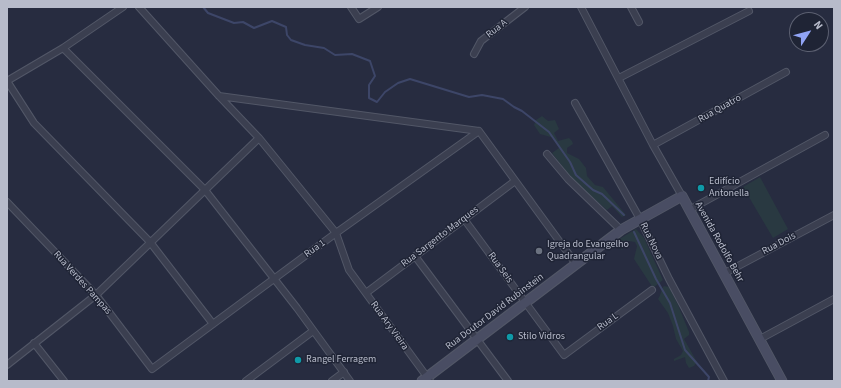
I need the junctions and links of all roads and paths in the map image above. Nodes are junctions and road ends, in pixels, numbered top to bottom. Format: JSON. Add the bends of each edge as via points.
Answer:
{"nodes":[{"id":1,"x":123,"y":7,"type":"edge"},
{"id":2,"x":139,"y":7,"type":"edge"},
{"id":3,"x":351,"y":7,"type":"edge"},
{"id":4,"x":378,"y":7,"type":"edge"},
{"id":5,"x":525,"y":7,"type":"edge"},
{"id":6,"x":581,"y":7,"type":"edge"},
{"id":7,"x":631,"y":7,"type":"edge"},
{"id":8,"x":749,"y":10,"type":"dead end"},
{"id":9,"x":639,"y":22,"type":"dead end"},
{"id":10,"x":63,"y":48,"type":"junction"},
{"id":11,"x":474,"y":54,"type":"dead end"},
{"id":12,"x":786,"y":72,"type":"dead end"},
{"id":13,"x":619,"y":78,"type":"junction"},
{"id":14,"x":7,"y":81,"type":"edge"},
{"id":15,"x":219,"y":96,"type":"junction"},
{"id":16,"x":575,"y":104,"type":"dead end"},
{"id":17,"x":479,"y":131,"type":"junction"},
{"id":18,"x":825,"y":135,"type":"dead end"},
{"id":19,"x":259,"y":138,"type":"junction"},
{"id":20,"x":653,"y":145,"type":"junction"},
{"id":21,"x":547,"y":154,"type":"dead end"},
{"id":22,"x":515,"y":181,"type":"junction"},
{"id":23,"x":205,"y":190,"type":"junction"},
{"id":24,"x":682,"y":196,"type":"junction"},
{"id":25,"x":7,"y":202,"type":"edge"},
{"id":26,"x":689,"y":210,"type":"junction"},
{"id":27,"x":834,"y":215,"type":"edge"},
{"id":28,"x":464,"y":219,"type":"junction"},
{"id":29,"x":640,"y":219,"type":"junction"},
{"id":30,"x":621,"y":230,"type":"junction"},
{"id":31,"x":336,"y":233,"type":"junction"},
{"id":32,"x":150,"y":242,"type":"junction"},
{"id":33,"x":415,"y":256,"type":"junction"},
{"id":34,"x":576,"y":264,"type":"junction"},
{"id":35,"x":725,"y":273,"type":"junction"},
{"id":36,"x":274,"y":279,"type":"junction"},
{"id":37,"x":652,"y":290,"type":"dead end"},
{"id":38,"x":366,"y":293,"type":"junction"},
{"id":39,"x":96,"y":295,"type":"junction"},
{"id":40,"x":834,"y":299,"type":"edge"},
{"id":41,"x":525,"y":303,"type":"junction"},
{"id":42,"x":213,"y":324,"type":"junction"},
{"id":43,"x":313,"y":331,"type":"junction"},
{"id":44,"x":477,"y":339,"type":"junction"},
{"id":45,"x":760,"y":339,"type":"junction"},
{"id":46,"x":34,"y":343,"type":"junction"},
{"id":47,"x":564,"y":355,"type":"joint"},
{"id":48,"x":7,"y":364,"type":"edge"},
{"id":49,"x":152,"y":368,"type":"joint"},
{"id":50,"x":344,"y":372,"type":"junction"},
{"id":51,"x":427,"y":380,"type":"edge"},
{"id":52,"x":64,"y":381,"type":"edge"},
{"id":53,"x":246,"y":381,"type":"edge"},
{"id":54,"x":332,"y":381,"type":"edge"},
{"id":55,"x":350,"y":381,"type":"edge"},
{"id":56,"x":508,"y":381,"type":"edge"},
{"id":57,"x":724,"y":381,"type":"edge"},
{"id":58,"x":782,"y":381,"type":"edge"}],
"edges":[{"from":1,"to":10,"type":"street"},
{"from":2,"to":15,"type":"street","name":"Rua Ary Vieira"},
{"from":3,"to":4,"type":"street","via":[[359,19]]},
{"from":5,"to":11,"type":"street","name":"Rua A","via":[[481,41]]},
{"from":6,"to":13,"type":"street","name":"Avenida Rodolfo Behr"},
{"from":7,"to":9,"type":"street"},
{"from":8,"to":13,"type":"street"},
{"from":10,"to":14,"type":"street"},
{"from":10,"to":23,"type":"street"},
{"from":12,"to":20,"type":"street","name":"Rua Quatro"},
{"from":13,"to":20,"type":"street","name":"Avenida Rodolfo Behr"},
{"from":14,"to":32,"type":"street","via":[[34,123]]},
{"from":15,"to":17,"type":"street"},
{"from":15,"to":19,"type":"street","name":"Rua Ary Vieira"},
{"from":16,"to":29,"type":"street","name":"Rua Nova"},
{"from":17,"to":22,"type":"street"},
{"from":17,"to":31,"type":"street","name":"Rua 1"},
{"from":18,"to":26,"type":"street"},
{"from":19,"to":23,"type":"street"},
{"from":19,"to":31,"type":"street","name":"Rua Ary Vieira"},
{"from":20,"to":24,"type":"street","name":"Avenida Rodolfo Behr"},
{"from":21,"to":30,"type":"street","via":[[568,179]]},
{"from":22,"to":28,"type":"street","name":"Rua Sargento Marques"},
{"from":22,"to":34,"type":"street"},
{"from":23,"to":32,"type":"street"},
{"from":23,"to":36,"type":"street"},
{"from":24,"to":26,"type":"street","name":"Avenida Rodolfo Behr"},
{"from":24,"to":29,"type":"street","name":"Rua Doutor David Rubinstein"},
{"from":25,"to":39,"type":"street","name":"Rua Verdes Pampas"},
{"from":26,"to":35,"type":"street","name":"Avenida Rodolfo Behr"},
{"from":27,"to":35,"type":"street","name":"Rua Dois"},
{"from":28,"to":33,"type":"street","name":"Rua Sargento Marques"},
{"from":28,"to":41,"type":"street","name":"Rua Seis"},
{"from":29,"to":30,"type":"street","name":"Rua Doutor David Rubinstein"},
{"from":29,"to":57,"type":"street","name":"Rua Nova"},
{"from":30,"to":34,"type":"street","name":"Rua Doutor David Rubinstein"},
{"from":31,"to":36,"type":"street","name":"Rua 1"},
{"from":31,"to":38,"type":"street","name":"Rua Ary Vieira","via":[[349,270]]},
{"from":32,"to":39,"type":"street"},
{"from":32,"to":42,"type":"street"},
{"from":33,"to":38,"type":"street","name":"Rua Sargento Marques"},
{"from":33,"to":44,"type":"street"},
{"from":34,"to":41,"type":"street","name":"Rua Doutor David Rubinstein"},
{"from":35,"to":45,"type":"street","name":"Avenida Rodolfo Behr"},
{"from":36,"to":42,"type":"street","name":"Rua 1"},
{"from":36,"to":43,"type":"street"},
{"from":37,"to":47,"type":"street","name":"Rua L"},
{"from":38,"to":51,"type":"street","name":"Rua Ary Vieira"},
{"from":39,"to":46,"type":"street"},
{"from":39,"to":49,"type":"street","name":"Rua Verdes Pampas"},
{"from":40,"to":45,"type":"street"},
{"from":41,"to":44,"type":"street","name":"Rua Doutor David Rubinstein"},
{"from":41,"to":47,"type":"street","name":"Rua Seis"},
{"from":42,"to":49,"type":"street","name":"Rua 1"},
{"from":43,"to":50,"type":"street"},
{"from":43,"to":53,"type":"street"},
{"from":44,"to":51,"type":"street","name":"Rua Doutor David Rubinstein"},
{"from":44,"to":56,"type":"street"},
{"from":45,"to":58,"type":"street","name":"Avenida Rodolfo Behr"},
{"from":46,"to":48,"type":"street"},
{"from":46,"to":52,"type":"street"},
{"from":50,"to":54,"type":"street"},
{"from":50,"to":55,"type":"street"}]}
